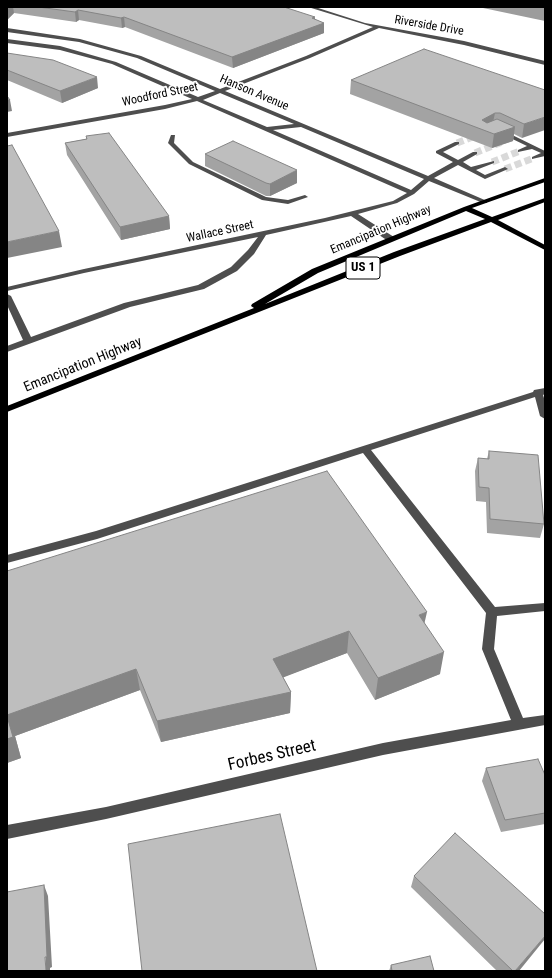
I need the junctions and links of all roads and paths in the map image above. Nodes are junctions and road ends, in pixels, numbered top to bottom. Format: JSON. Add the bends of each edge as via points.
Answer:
{"nodes":[{"id":1,"x":310,"y":7,"type":"edge"},
{"id":2,"x":378,"y":27,"type":"junction"},
{"id":3,"x":7,"y":30,"type":"edge"},
{"id":4,"x":40,"y":34,"type":"junction"},
{"id":5,"x":7,"y":41,"type":"edge"},
{"id":6,"x":26,"y":43,"type":"junction"},
{"id":7,"x":545,"y":63,"type":"edge"},
{"id":8,"x":222,"y":91,"type":"junction"},
{"id":9,"x":198,"y":99,"type":"junction"},
{"id":10,"x":301,"y":125,"type":"junction"},
{"id":11,"x":495,"y":128,"type":"edge"},
{"id":12,"x":267,"y":129,"type":"junction"},
{"id":13,"x":7,"y":135,"type":"edge"},
{"id":14,"x":173,"y":136,"type":"dead end"},
{"id":15,"x":512,"y":137,"type":"junction"},
{"id":16,"x":502,"y":142,"type":"tunnel mouth"},
{"id":17,"x":457,"y":143,"type":"tunnel mouth"},
{"id":18,"x":531,"y":146,"type":"junction"},
{"id":19,"x":520,"y":151,"type":"tunnel mouth"},
{"id":20,"x":475,"y":153,"type":"tunnel mouth"},
{"id":21,"x":545,"y":154,"type":"edge"},
{"id":22,"x":534,"y":158,"type":"tunnel mouth"},
{"id":23,"x":492,"y":162,"type":"tunnel mouth"},
{"id":24,"x":458,"y":163,"type":"junction"},
{"id":25,"x":471,"y":169,"type":"junction"},
{"id":26,"x":505,"y":169,"type":"tunnel mouth"},
{"id":27,"x":429,"y":178,"type":"junction"},
{"id":28,"x":545,"y":180,"type":"edge"},
{"id":29,"x":412,"y":193,"type":"junction"},
{"id":30,"x":305,"y":197,"type":"dead end"},
{"id":31,"x":545,"y":200,"type":"edge"},
{"id":32,"x":485,"y":202,"type":"junction"},
{"id":33,"x":466,"y":208,"type":"junction"},
{"id":34,"x":352,"y":213,"type":"junction"},
{"id":35,"x":492,"y":220,"type":"junction"},
{"id":36,"x":263,"y":234,"type":"junction"},
{"id":37,"x":391,"y":239,"type":"junction"},
{"id":38,"x":545,"y":248,"type":"edge"},
{"id":39,"x":7,"y":289,"type":"edge"},
{"id":40,"x":7,"y":296,"type":"edge"},
{"id":41,"x":235,"y":319,"type":"junction"},
{"id":42,"x":28,"y":341,"type":"junction"},
{"id":43,"x":7,"y":349,"type":"edge"},
{"id":44,"x":541,"y":391,"type":"edge"},
{"id":45,"x":7,"y":409,"type":"edge"},
{"id":46,"x":545,"y":416,"type":"edge"},
{"id":47,"x":365,"y":449,"type":"junction"},
{"id":48,"x":7,"y":559,"type":"edge"},
{"id":49,"x":545,"y":607,"type":"edge"},
{"id":50,"x":492,"y":612,"type":"junction"},
{"id":51,"x":545,"y":720,"type":"edge"},
{"id":52,"x":519,"y":724,"type":"junction"},
{"id":53,"x":7,"y":832,"type":"edge"}],
"edges":[{"from":1,"to":2,"type":"street","name":"Riverside Drive"},
{"from":2,"to":7,"type":"street","name":"Riverside Drive","via":[[464,43]]},
{"from":2,"to":8,"type":"street","name":"Woodford Street"},
{"from":3,"to":4,"type":"street","name":"Hanson Avenue"},
{"from":4,"to":6,"type":"street"},
{"from":4,"to":8,"type":"street","name":"Hanson Avenue","via":[[87,42],[125,53]]},
{"from":5,"to":6,"type":"street","name":"Hanson Avenue"},
{"from":6,"to":9,"type":"street","name":"Hanson Avenue","via":[[100,58]]},
{"from":8,"to":9,"type":"street","name":"Woodford Street"},
{"from":8,"to":10,"type":"street","name":"Hanson Avenue"},
{"from":9,"to":12,"type":"street","name":"Hanson Avenue"},
{"from":9,"to":13,"type":"street","name":"Woodford Street"},
{"from":10,"to":12,"type":"street"},
{"from":10,"to":27,"type":"street","name":"Hanson Avenue"},
{"from":11,"to":15,"type":"street"},
{"from":12,"to":29,"type":"street","name":"Hanson Avenue"},
{"from":14,"to":30,"type":"street","via":[[171,143],[191,163],[264,199],[288,202]]},
{"from":15,"to":16,"type":"street"},
{"from":15,"to":18,"type":"street"},
{"from":17,"to":24,"type":"street","via":[[438,152]]},
{"from":18,"to":19,"type":"street"},
{"from":18,"to":21,"type":"street"},
{"from":20,"to":24,"type":"street","name":"Wallace Street"},
{"from":21,"to":22,"type":"street"},
{"from":23,"to":25,"type":"street"},
{"from":24,"to":25,"type":"street"},
{"from":24,"to":27,"type":"street","name":"Wallace Street"},
{"from":25,"to":26,"type":"street","via":[[485,176]]},
{"from":27,"to":29,"type":"street","name":"Wallace Street"},
{"from":27,"to":32,"type":"street","name":"Hanson Avenue"},
{"from":28,"to":32,"type":"main road","name":"Emancipation Highway","number":"US 1"},
{"from":29,"to":34,"type":"street","name":"Wallace Street","via":[[395,202]]},
{"from":31,"to":35,"type":"main road","name":"Emancipation Highway","number":"US 1"},
{"from":32,"to":33,"type":"main road","name":"Emancipation Highway","number":"US 1"},
{"from":33,"to":35,"type":"main road"},
{"from":33,"to":37,"type":"main road","name":"Emancipation Highway","number":"US 1"},
{"from":34,"to":36,"type":"street","name":"Wallace Street"},
{"from":34,"to":37,"type":"street"},
{"from":35,"to":38,"type":"main road"},
{"from":35,"to":41,"type":"main road","name":"Emancipation Highway","number":"US 1","via":[[397,254]]},
{"from":36,"to":39,"type":"street","name":"Wallace Street"},
{"from":36,"to":42,"type":"street","via":[[251,252],[234,269],[201,287],[127,305]]},
{"from":37,"to":41,"type":"main road","name":"Emancipation Highway","number":"US 1","via":[[315,271]]},
{"from":40,"to":42,"type":"street"},
{"from":41,"to":45,"type":"main road","name":"Emancipation Highway","number":"US 1"},
{"from":42,"to":43,"type":"street"},
{"from":44,"to":46,"type":"street"},
{"from":44,"to":47,"type":"street"},
{"from":47,"to":48,"type":"street","via":[[97,535]]},
{"from":47,"to":50,"type":"street"},
{"from":49,"to":50,"type":"street"},
{"from":50,"to":52,"type":"street","via":[[488,649]]},
{"from":51,"to":52,"type":"street","name":"Forbes Street"},
{"from":52,"to":53,"type":"street","name":"Forbes Street","via":[[383,749],[106,813]]}]}
